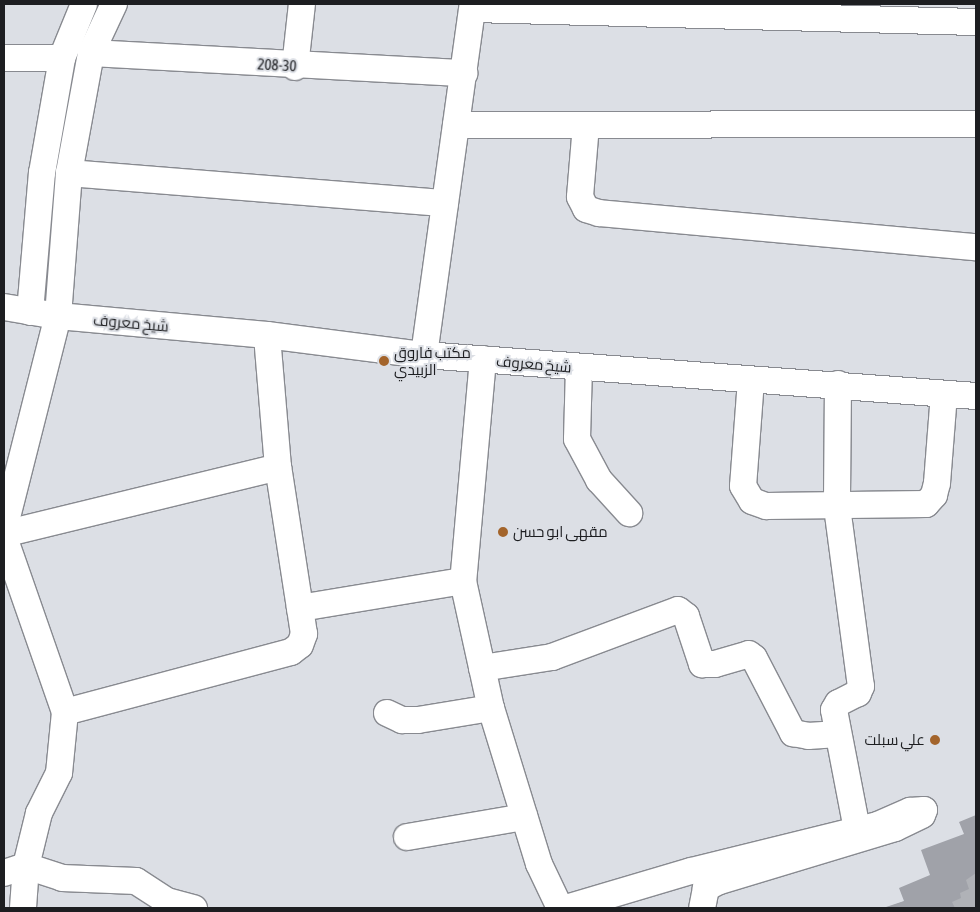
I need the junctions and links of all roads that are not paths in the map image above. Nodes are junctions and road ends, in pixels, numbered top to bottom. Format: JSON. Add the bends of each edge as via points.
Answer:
{"nodes":[{"id":1,"x":84,"y":4,"type":"edge"},
{"id":2,"x":114,"y":4,"type":"edge"},
{"id":3,"x":302,"y":4,"type":"edge"},
{"id":4,"x":473,"y":7,"type":"edge"},
{"id":5,"x":976,"y":22,"type":"edge"},
{"id":6,"x":91,"y":54,"type":"junction"},
{"id":7,"x":4,"y":58,"type":"edge"},
{"id":8,"x":62,"y":58,"type":"junction"},
{"id":9,"x":295,"y":66,"type":"junction"},
{"id":10,"x":464,"y":73,"type":"junction"},
{"id":11,"x":586,"y":124,"type":"junction"},
{"id":12,"x":976,"y":124,"type":"edge"},
{"id":13,"x":456,"y":125,"type":"junction"},
{"id":14,"x":69,"y":173,"type":"junction"},
{"id":15,"x":445,"y":203,"type":"junction"},
{"id":16,"x":976,"y":247,"type":"edge"},
{"id":17,"x":4,"y":307,"type":"edge"},
{"id":18,"x":30,"y":312,"type":"junction"},
{"id":19,"x":58,"y":316,"type":"junction"},
{"id":20,"x":267,"y":335,"type":"junction"},
{"id":21,"x":424,"y":355,"type":"junction"},
{"id":22,"x":483,"y":359,"type":"junction"},
{"id":23,"x":579,"y":367,"type":"junction"},
{"id":24,"x":751,"y":380,"type":"junction"},
{"id":25,"x":838,"y":384,"type":"junction"},
{"id":26,"x":944,"y":394,"type":"junction"},
{"id":27,"x":976,"y":396,"type":"edge"},
{"id":28,"x":13,"y":455,"type":"edge"},
{"id":29,"x":278,"y":467,"type":"junction"},
{"id":30,"x":837,"y":507,"type":"junction"},
{"id":31,"x":629,"y":514,"type":"dead end"},
{"id":32,"x":4,"y":529,"type":"edge"},
{"id":33,"x":4,"y":536,"type":"edge"},
{"id":34,"x":463,"y":580,"type":"junction"},
{"id":35,"x":300,"y":608,"type":"junction"},
{"id":36,"x":482,"y":668,"type":"junction"},
{"id":37,"x":491,"y":708,"type":"junction"},
{"id":38,"x":65,"y":712,"type":"junction"},
{"id":39,"x":387,"y":713,"type":"dead end"},
{"id":40,"x":838,"y":734,"type":"junction"},
{"id":41,"x":524,"y":817,"type":"junction"},
{"id":42,"x":857,"y":830,"type":"junction"},
{"id":43,"x":407,"y":837,"type":"dead end"},
{"id":44,"x":15,"y":869,"type":"edge"},
{"id":45,"x":166,"y":904,"type":"edge"},
{"id":46,"x":23,"y":908,"type":"edge"},
{"id":47,"x":194,"y":908,"type":"edge"},
{"id":48,"x":560,"y":908,"type":"edge"},
{"id":49,"x":566,"y":908,"type":"edge"},
{"id":50,"x":702,"y":908,"type":"edge"}],
"edges":[{"from":1,"to":8,"type":"street"},
{"from":2,"to":6,"type":"street"},
{"from":3,"to":9,"type":"street"},
{"from":4,"to":5,"type":"street"},
{"from":4,"to":10,"type":"street"},
{"from":6,"to":9,"type":"street","name":"208-30"},
{"from":6,"to":14,"type":"street"},
{"from":7,"to":8,"type":"street"},
{"from":8,"to":18,"type":"street","via":[[42,173]]},
{"from":9,"to":10,"type":"street","name":"208-30"},
{"from":10,"to":13,"type":"street"},
{"from":11,"to":12,"type":"street"},
{"from":11,"to":13,"type":"street"},
{"from":11,"to":16,"type":"street","via":[[580,197],[586,209],[599,214]]},
{"from":13,"to":15,"type":"street"},
{"from":14,"to":15,"type":"street"},
{"from":14,"to":19,"type":"street"},
{"from":15,"to":21,"type":"street"},
{"from":17,"to":18,"type":"street","name":"شیخ معروف"},
{"from":18,"to":19,"type":"street","name":"شیخ معروف"},
{"from":19,"to":20,"type":"street","name":"شیخ معروف"},
{"from":19,"to":28,"type":"street"},
{"from":20,"to":21,"type":"street","name":"شیخ معروف"},
{"from":20,"to":29,"type":"street"},
{"from":21,"to":22,"type":"street","name":"شیخ معروف"},
{"from":22,"to":23,"type":"street","name":"شیخ معروف"},
{"from":22,"to":34,"type":"street"},
{"from":23,"to":24,"type":"street","name":"شیخ معروف"},
{"from":23,"to":31,"type":"street","via":[[577,439],[599,480]]},
{"from":24,"to":25,"type":"street","name":"شیخ معروف"},
{"from":24,"to":30,"type":"street","via":[[743,486],[752,500],[766,506]]},
{"from":25,"to":26,"type":"street","name":"شیخ معروف"},
{"from":25,"to":30,"type":"street"},
{"from":26,"to":27,"type":"street","name":"شیخ معروف"},
{"from":26,"to":30,"type":"street","via":[[937,483],[934,495],[926,504]]},
{"from":28,"to":32,"type":"street"},
{"from":29,"to":33,"type":"street"},
{"from":29,"to":35,"type":"street"},
{"from":30,"to":40,"type":"street","via":[[861,686],[858,693],[835,706]]},
{"from":33,"to":38,"type":"street"},
{"from":34,"to":35,"type":"street"},
{"from":34,"to":36,"type":"street"},
{"from":35,"to":38,"type":"street","via":[[304,634],[300,645],[292,652]]},
{"from":36,"to":37,"type":"street"},
{"from":36,"to":40,"type":"street","via":[[552,657],[678,610],[686,616],[702,664],[715,664],[748,654],[754,658],[793,733],[808,736]]},
{"from":37,"to":39,"type":"street","via":[[418,720],[402,720]]},
{"from":37,"to":41,"type":"street"},
{"from":38,"to":44,"type":"street","via":[[58,773]]},
{"from":40,"to":42,"type":"street"},
{"from":41,"to":43,"type":"street"},
{"from":41,"to":48,"type":"street","via":[[539,864]]},
{"from":42,"to":49,"type":"street","via":[[691,871]]},
{"from":42,"to":50,"type":"street","via":[[924,810],[922,815],[886,831],[719,881],[706,888]]},
{"from":44,"to":45,"type":"street","via":[[62,878],[136,881]]},
{"from":44,"to":46,"type":"street"},
{"from":45,"to":47,"type":"street"}]}
